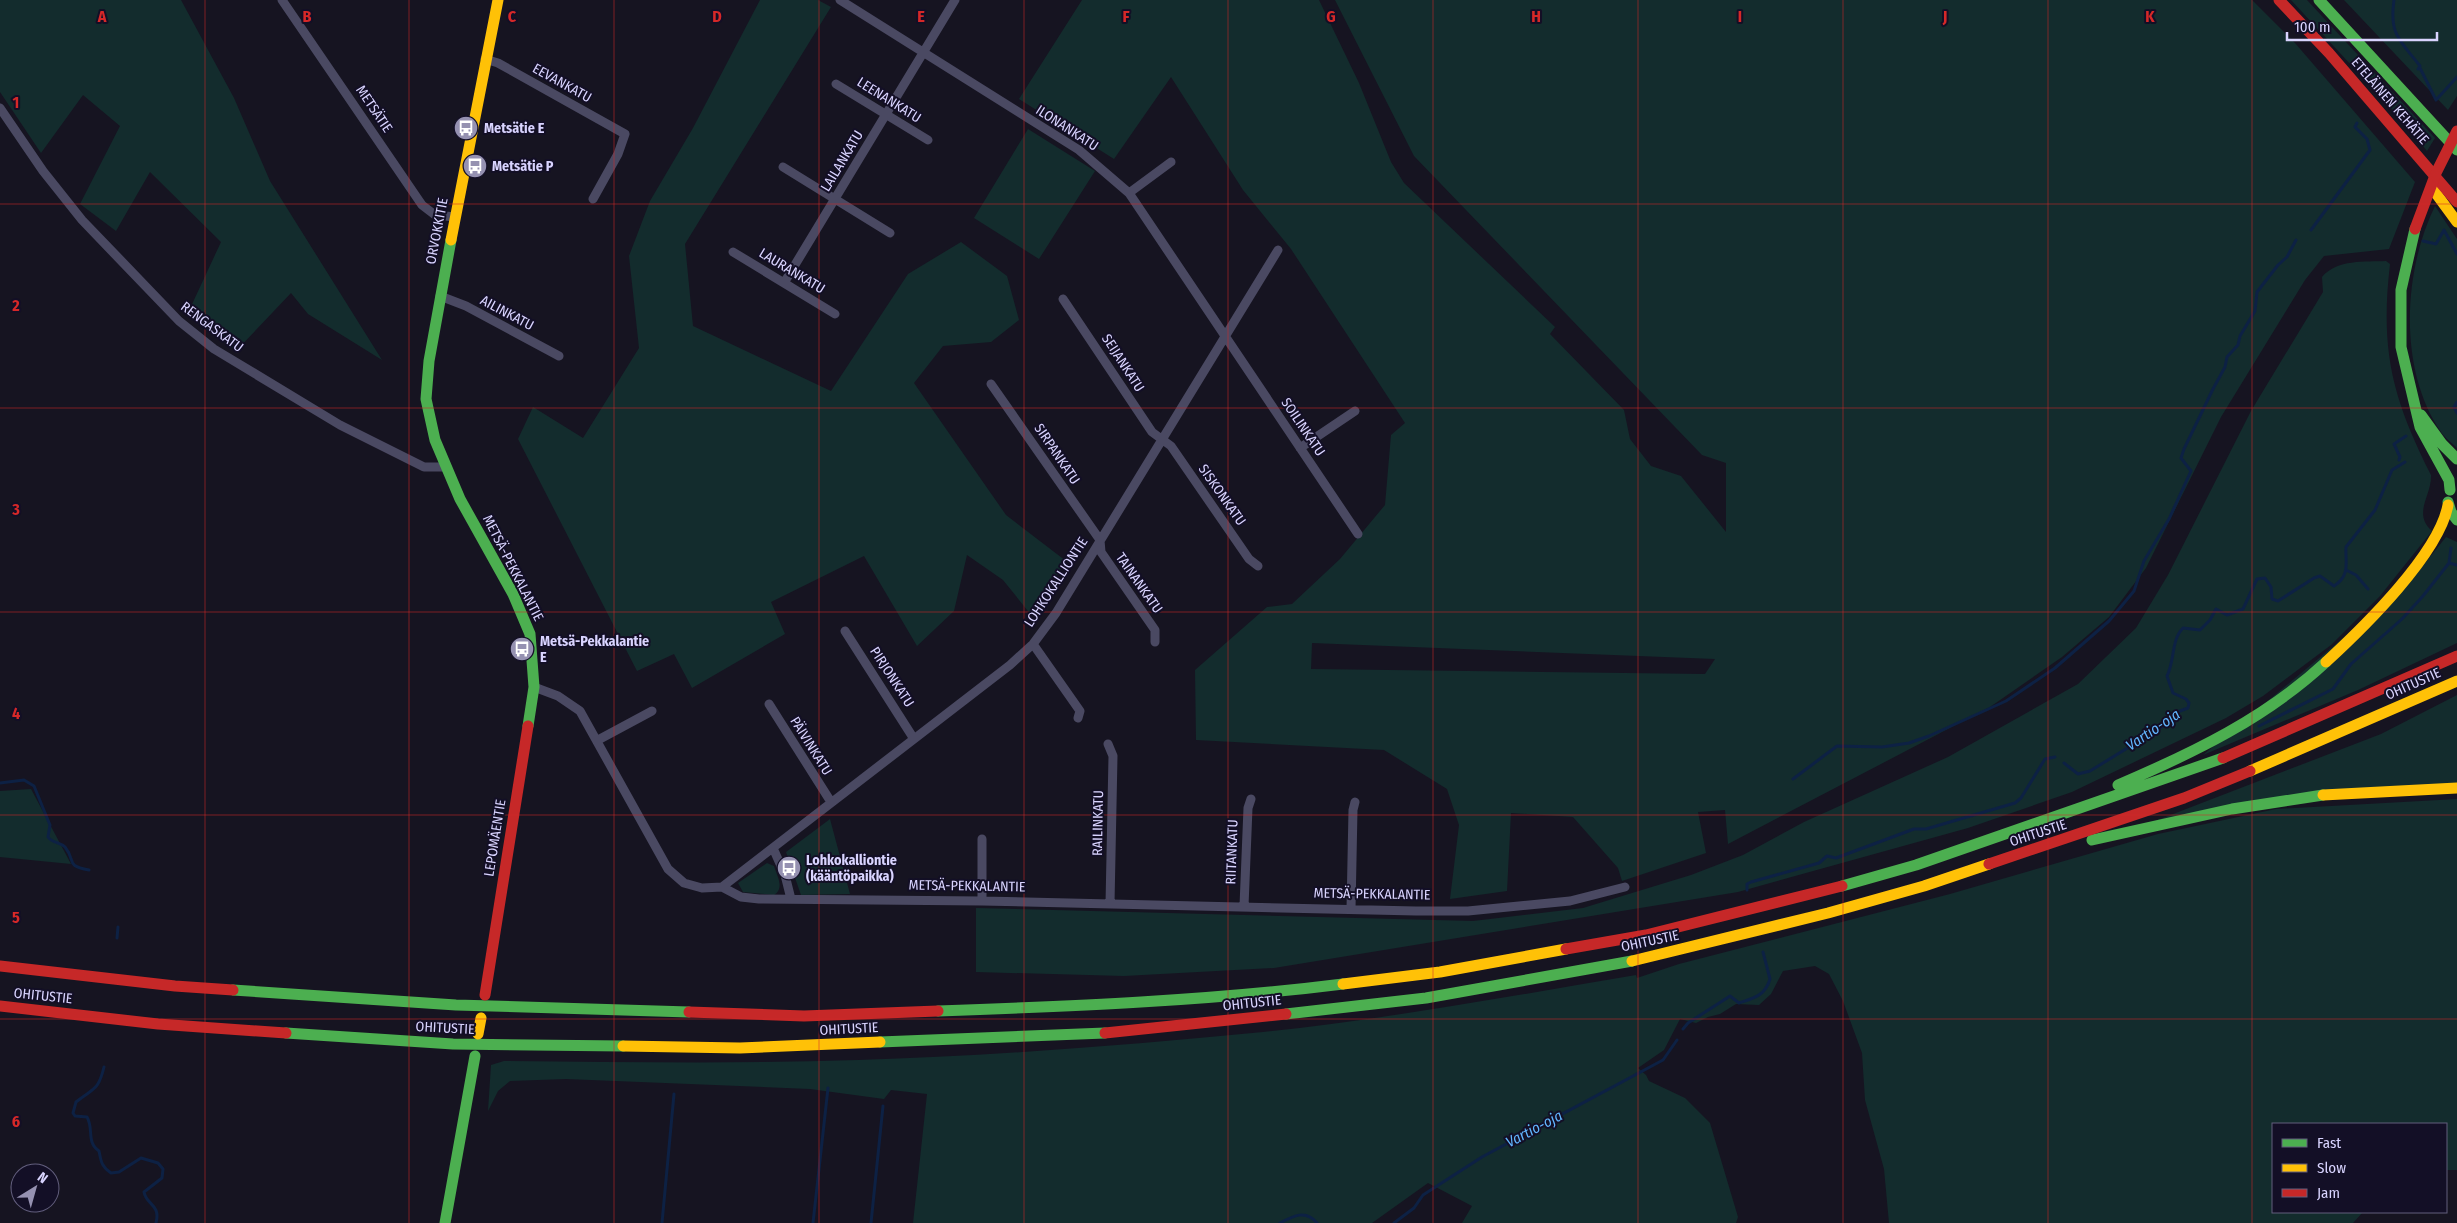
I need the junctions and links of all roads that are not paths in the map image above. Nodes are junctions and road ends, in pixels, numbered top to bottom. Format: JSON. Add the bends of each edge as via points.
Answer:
{"nodes":[{"id":1,"x":282,"y":0,"type":"edge"},
{"id":2,"x":498,"y":0,"type":"edge"},
{"id":3,"x":840,"y":0,"type":"edge"},
{"id":4,"x":955,"y":0,"type":"edge"},
{"id":5,"x":2279,"y":0,"type":"edge"},
{"id":6,"x":2319,"y":0,"type":"edge"},
{"id":7,"x":2351,"y":34,"type":"junction"},
{"id":8,"x":923,"y":53,"type":"junction"},
{"id":9,"x":2329,"y":53,"type":"junction"},
{"id":10,"x":484,"y":59,"type":"junction"},
{"id":11,"x":836,"y":84,"type":"dead end"},
{"id":12,"x":0,"y":108,"type":"edge"},
{"id":13,"x":886,"y":114,"type":"junction"},
{"id":14,"x":2457,"y":132,"type":"edge"},
{"id":15,"x":928,"y":140,"type":"dead end"},
{"id":16,"x":2457,"y":150,"type":"edge"},
{"id":17,"x":1171,"y":162,"type":"dead end"},
{"id":18,"x":783,"y":167,"type":"dead end"},
{"id":19,"x":1129,"y":193,"type":"junction"},
{"id":20,"x":593,"y":199,"type":"dead end"},
{"id":21,"x":835,"y":199,"type":"junction"},
{"id":22,"x":2457,"y":202,"type":"edge"},
{"id":23,"x":455,"y":217,"type":"junction"},
{"id":24,"x":2457,"y":222,"type":"edge"},
{"id":25,"x":890,"y":233,"type":"dead end"},
{"id":26,"x":1278,"y":250,"type":"dead end"},
{"id":27,"x":734,"y":252,"type":"dead end"},
{"id":28,"x":784,"y":283,"type":"junction"},
{"id":29,"x":440,"y":296,"type":"junction"},
{"id":30,"x":1063,"y":299,"type":"dead end"},
{"id":31,"x":835,"y":314,"type":"dead end"},
{"id":32,"x":1225,"y":337,"type":"junction"},
{"id":33,"x":559,"y":356,"type":"dead end"},
{"id":34,"x":991,"y":384,"type":"dead end"},
{"id":35,"x":2416,"y":407,"type":"junction"},
{"id":36,"x":1355,"y":411,"type":"dead end"},
{"id":37,"x":1163,"y":440,"type":"junction"},
{"id":38,"x":1300,"y":448,"type":"junction"},
{"id":39,"x":2457,"y":459,"type":"edge"},
{"id":40,"x":447,"y":467,"type":"junction"},
{"id":41,"x":2454,"y":486,"type":"edge"},
{"id":42,"x":2448,"y":505,"type":"junction"},
{"id":43,"x":2457,"y":520,"type":"edge"},
{"id":44,"x":1358,"y":534,"type":"dead end"},
{"id":45,"x":1100,"y":540,"type":"junction"},
{"id":46,"x":1258,"y":566,"type":"dead end"},
{"id":47,"x":845,"y":631,"type":"dead end"},
{"id":48,"x":1155,"y":642,"type":"dead end"},
{"id":49,"x":1033,"y":644,"type":"junction"},
{"id":50,"x":2457,"y":656,"type":"edge"},
{"id":51,"x":2457,"y":681,"type":"edge"},
{"id":52,"x":534,"y":687,"type":"junction"},
{"id":53,"x":769,"y":704,"type":"dead end"},
{"id":54,"x":652,"y":712,"type":"dead end"},
{"id":55,"x":1078,"y":718,"type":"dead end"},
{"id":56,"x":914,"y":739,"type":"junction"},
{"id":57,"x":598,"y":740,"type":"junction"},
{"id":58,"x":1108,"y":744,"type":"dead end"},
{"id":59,"x":2457,"y":788,"type":"edge"},
{"id":60,"x":1251,"y":800,"type":"dead end"},
{"id":61,"x":831,"y":802,"type":"junction"},
{"id":62,"x":1355,"y":802,"type":"dead end"},
{"id":63,"x":2026,"y":828,"type":"junction"},
{"id":64,"x":982,"y":839,"type":"dead end"},
{"id":65,"x":773,"y":848,"type":"junction"},
{"id":66,"x":2026,"y":852,"type":"junction"},
{"id":67,"x":722,"y":887,"type":"junction"},
{"id":68,"x":1625,"y":887,"type":"dead end"},
{"id":69,"x":791,"y":899,"type":"junction"},
{"id":70,"x":982,"y":901,"type":"junction"},
{"id":71,"x":1110,"y":904,"type":"junction"},
{"id":72,"x":1244,"y":906,"type":"junction"},
{"id":73,"x":1351,"y":909,"type":"junction"},
{"id":74,"x":0,"y":966,"type":"edge"},
{"id":75,"x":485,"y":995,"type":"dead end"},
{"id":76,"x":0,"y":1006,"type":"edge"},
{"id":77,"x":481,"y":1018,"type":"dead end"},
{"id":78,"x":478,"y":1034,"type":"dead end"},
{"id":79,"x":475,"y":1056,"type":"dead end"},
{"id":80,"x":445,"y":1223,"type":"edge"}],
"edges":[{"from":1,"to":23,"type":"street","name":"METSÄTIE","via":[[422,206],[435,214]]},
{"from":2,"to":10,"type":"main road","name":"ORVOKKITIE"},
{"from":3,"to":8,"type":"street","name":"ILONANKATU"},
{"from":4,"to":8,"type":"street","name":"LAILANKATU"},
{"from":5,"to":9,"type":"main road","name":"ETELÄINEN KEHÄTIE"},
{"from":6,"to":7,"type":"main road","name":"ETELÄINEN KEHÄTIE"},
{"from":7,"to":14,"type":"main road"},
{"from":7,"to":16,"type":"main road","name":"ETELÄINEN KEHÄTIE"},
{"from":8,"to":13,"type":"street","name":"LAILANKATU"},
{"from":8,"to":19,"type":"street","name":"ILONANKATU","via":[[1079,150]]},
{"from":9,"to":22,"type":"main road","name":"ETELÄINEN KEHÄTIE"},
{"from":9,"to":24,"type":"main road"},
{"from":10,"to":20,"type":"street","name":"EEVANKATU","via":[[498,63],[624,134],[618,154]]},
{"from":10,"to":23,"type":"main road","name":"ORVOKKITIE"},
{"from":11,"to":13,"type":"street","name":"LEENANKATU"},
{"from":12,"to":40,"type":"street","name":"RENGASKATU","via":[[42,171],[82,220],[178,321],[214,349],[340,425],[424,467]]},
{"from":13,"to":15,"type":"street","name":"LEENANKATU"},
{"from":13,"to":21,"type":"street","name":"LAILANKATU"},
{"from":14,"to":35,"type":"main road","bridge":true,"via":[[2436,173],[2415,229],[2401,290],[2399,326],[2404,366]]},
{"from":17,"to":19,"type":"street"},
{"from":18,"to":21,"type":"street"},
{"from":19,"to":32,"type":"street","name":"ILONANKATU"},
{"from":21,"to":25,"type":"street"},
{"from":21,"to":28,"type":"street","name":"LAILANKATU"},
{"from":23,"to":29,"type":"main road","name":"ORVOKKITIE"},
{"from":26,"to":32,"type":"street","name":"LOHKOKALLIONTIE"},
{"from":27,"to":28,"type":"street","name":"LAURANKATU"},
{"from":28,"to":31,"type":"street","name":"LAURANKATU"},
{"from":29,"to":33,"type":"street","name":"AILINKATU","via":[[466,306]]},
{"from":29,"to":40,"type":"main road","name":"ORVOKKITIE","via":[[426,399],[435,440]]},
{"from":30,"to":37,"type":"street","name":"SEIJANKATU","via":[[1152,432]]},
{"from":32,"to":37,"type":"street","name":"LOHKOKALLIONTIE"},
{"from":32,"to":38,"type":"street","name":"SOILINKATU"},
{"from":34,"to":45,"type":"street","name":"SIRPANKATU"},
{"from":35,"to":39,"type":"main road"},
{"from":35,"to":41,"type":"main road","via":[[2420,426]]},
{"from":36,"to":38,"type":"street"},
{"from":37,"to":45,"type":"street","name":"LOHKOKALLIONTIE"},
{"from":37,"to":46,"type":"street","name":"SISKONKATU","via":[[1171,446],[1249,559]]},
{"from":38,"to":44,"type":"street","name":"SOILINKATU"},
{"from":40,"to":52,"type":"main road","name":"METSÄ-PEKKALANTIE","via":[[530,634]]},
{"from":41,"to":42,"type":"main road"},
{"from":42,"to":43,"type":"main road"},
{"from":42,"to":63,"type":"main road","via":[[2447,516],[2437,537],[2386,601],[2343,647],[2296,686],[2222,736]]},
{"from":45,"to":48,"type":"street","name":"TAINANKATU","via":[[1101,552],[1155,630]]},
{"from":45,"to":49,"type":"street","name":"LOHKOKALLIONTIE","via":[[1056,613]]},
{"from":47,"to":56,"type":"street","name":"PIRJONKATU"},
{"from":49,"to":55,"type":"street","via":[[1080,711]]},
{"from":49,"to":56,"type":"street","name":"LOHKOKALLIONTIE"},
{"from":50,"to":63,"type":"main road","name":"OHITUSTIE","via":[[2224,758]]},
{"from":51,"to":66,"type":"main road","name":"OHITUSTIE","via":[[2201,791]]},
{"from":52,"to":57,"type":"street","name":"METSÄ-PEKKALANTIE","via":[[558,696],[580,711]]},
{"from":52,"to":75,"type":"main road","name":"LEPOMÄENTIE"},
{"from":53,"to":61,"type":"street","name":"PÄIVINKATU"},
{"from":54,"to":57,"type":"street"},
{"from":56,"to":61,"type":"street","name":"LOHKOKALLIONTIE"},
{"from":57,"to":67,"type":"street","name":"METSÄ-PEKKALANTIE","via":[[668,869],[684,883],[702,888]]},
{"from":58,"to":71,"type":"street","name":"RAILINKATU","via":[[1113,756]]},
{"from":59,"to":66,"type":"main road","via":[[2293,799]]},
{"from":60,"to":72,"type":"street","name":"RIITANKATU"},
{"from":61,"to":65,"type":"street","name":"LOHKOKALLIONTIE"},
{"from":62,"to":73,"type":"street"},
{"from":63,"to":74,"type":"main road","name":"OHITUSTIE","via":[[1899,870],[1646,935],[1440,972],[1282,992],[1133,1004],[804,1016],[495,1006],[175,986]]},
{"from":64,"to":70,"type":"street"},
{"from":65,"to":67,"type":"street","name":"LOHKOKALLIONTIE"},
{"from":65,"to":69,"type":"street"},
{"from":66,"to":76,"type":"main road","name":"OHITUSTIE","via":[[1828,914],[1652,957],[1416,999],[1120,1032],[740,1048],[453,1044],[158,1024]]},
{"from":67,"to":69,"type":"street","name":"METSÄ-PEKKALANTIE","via":[[741,897]]},
{"from":68,"to":73,"type":"street","name":"METSÄ-PEKKALANTIE","via":[[1570,901],[1468,911]]},
{"from":69,"to":70,"type":"street","name":"METSÄ-PEKKALANTIE"},
{"from":70,"to":71,"type":"street","name":"METSÄ-PEKKALANTIE"},
{"from":71,"to":72,"type":"street","name":"METSÄ-PEKKALANTIE"},
{"from":72,"to":73,"type":"street","name":"METSÄ-PEKKALANTIE"},
{"from":77,"to":78,"type":"main road"},
{"from":79,"to":80,"type":"main road"}]}
